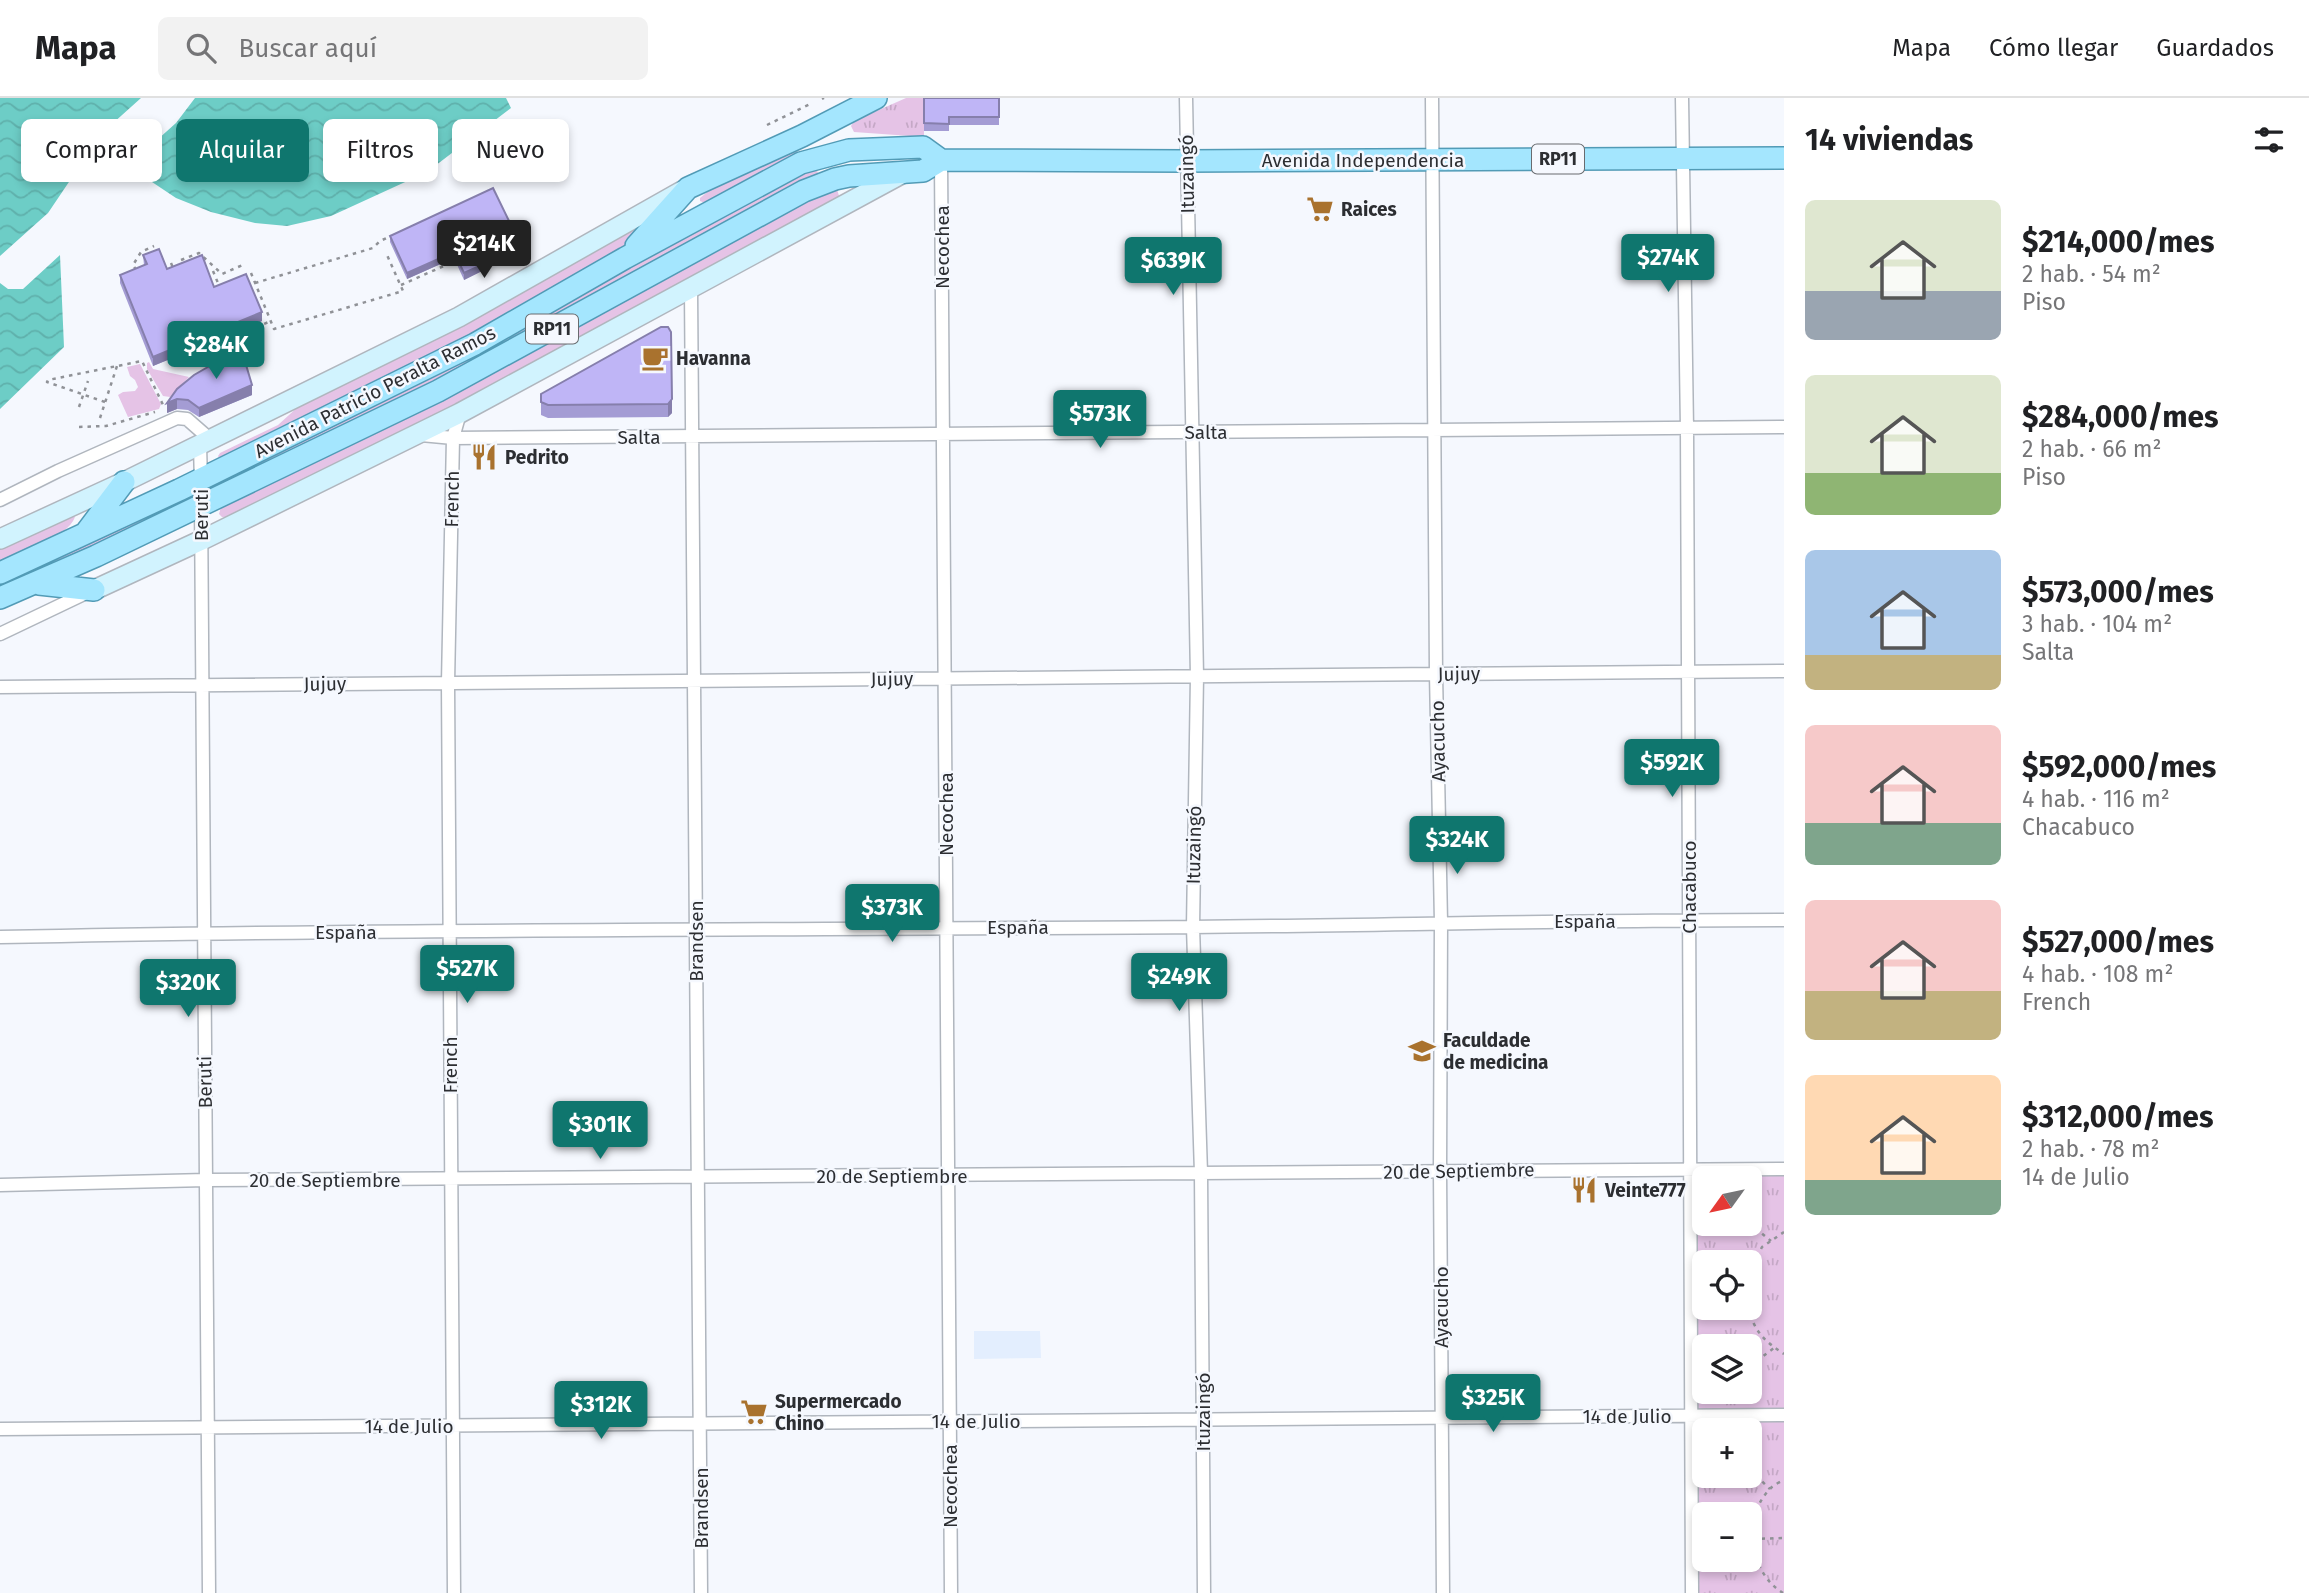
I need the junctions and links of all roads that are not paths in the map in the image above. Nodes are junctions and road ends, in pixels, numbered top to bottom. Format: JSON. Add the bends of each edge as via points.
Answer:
{"nodes":[{"id":1,"x":876,"y":98,"type":"edge"},
{"id":2,"x":1185,"y":98,"type":"edge"},
{"id":3,"x":1433,"y":98,"type":"edge"},
{"id":4,"x":1682,"y":98,"type":"edge"},
{"id":5,"x":802,"y":136,"type":"junction"},
{"id":6,"x":873,"y":148,"type":"junction"},
{"id":7,"x":1784,"y":158,"type":"edge"},
{"id":8,"x":1682,"y":159,"type":"junction"},
{"id":9,"x":941,"y":160,"type":"junction"},
{"id":10,"x":1433,"y":160,"type":"junction"},
{"id":11,"x":1186,"y":161,"type":"junction"},
{"id":12,"x":907,"y":172,"type":"junction"},
{"id":13,"x":688,"y":188,"type":"junction"},
{"id":14,"x":625,"y":258,"type":"junction"},
{"id":15,"x":691,"y":289,"type":"junction"},
{"id":16,"x":460,"y":413,"type":"junction"},
{"id":17,"x":1784,"y":427,"type":"edge"},
{"id":18,"x":1687,"y":429,"type":"junction"},
{"id":19,"x":1434,"y":431,"type":"junction"},
{"id":20,"x":1193,"y":432,"type":"junction"},
{"id":21,"x":417,"y":434,"type":"junction"},
{"id":22,"x":943,"y":435,"type":"junction"},
{"id":23,"x":692,"y":437,"type":"junction"},
{"id":24,"x":453,"y":438,"type":"junction"},
{"id":25,"x":205,"y":442,"type":"junction"},
{"id":26,"x":201,"y":479,"type":"junction"},
{"id":27,"x":124,"y":482,"type":"junction"},
{"id":28,"x":0,"y":500,"type":"edge"},
{"id":29,"x":202,"y":506,"type":"junction"},
{"id":30,"x":85,"y":533,"type":"junction"},
{"id":31,"x":0,"y":539,"type":"edge"},
{"id":32,"x":202,"y":540,"type":"junction"},
{"id":33,"x":0,"y":573,"type":"edge"},
{"id":34,"x":37,"y":584,"type":"junction"},
{"id":35,"x":94,"y":590,"type":"junction"},
{"id":36,"x":0,"y":598,"type":"edge"},
{"id":37,"x":0,"y":634,"type":"edge"},
{"id":38,"x":1784,"y":671,"type":"edge"},
{"id":39,"x":1687,"y":672,"type":"junction"},
{"id":40,"x":1436,"y":674,"type":"junction"},
{"id":41,"x":1197,"y":676,"type":"junction"},
{"id":42,"x":945,"y":678,"type":"junction"},
{"id":43,"x":694,"y":681,"type":"junction"},
{"id":44,"x":448,"y":683,"type":"junction"},
{"id":45,"x":203,"y":685,"type":"junction"},
{"id":46,"x":0,"y":687,"type":"edge"},
{"id":47,"x":1689,"y":920,"type":"junction"},
{"id":48,"x":1784,"y":920,"type":"edge"},
{"id":49,"x":1441,"y":922,"type":"junction"},
{"id":50,"x":946,"y":927,"type":"junction"},
{"id":51,"x":1193,"y":927,"type":"junction"},
{"id":52,"x":696,"y":929,"type":"junction"},
{"id":53,"x":449,"y":931,"type":"junction"},
{"id":54,"x":203,"y":933,"type":"junction"},
{"id":55,"x":0,"y":937,"type":"edge"},
{"id":56,"x":1689,"y":1168,"type":"junction"},
{"id":57,"x":1784,"y":1169,"type":"edge"},
{"id":58,"x":1440,"y":1171,"type":"junction"},
{"id":59,"x":1201,"y":1173,"type":"junction"},
{"id":60,"x":948,"y":1175,"type":"junction"},
{"id":61,"x":698,"y":1177,"type":"junction"},
{"id":62,"x":451,"y":1179,"type":"junction"},
{"id":63,"x":206,"y":1180,"type":"junction"},
{"id":64,"x":0,"y":1185,"type":"edge"},
{"id":65,"x":1784,"y":1415,"type":"edge"},
{"id":66,"x":1691,"y":1416,"type":"junction"},
{"id":67,"x":1442,"y":1417,"type":"junction"},
{"id":68,"x":1203,"y":1419,"type":"junction"},
{"id":69,"x":950,"y":1421,"type":"junction"},
{"id":70,"x":700,"y":1423,"type":"junction"},
{"id":71,"x":453,"y":1425,"type":"junction"},
{"id":72,"x":208,"y":1427,"type":"junction"},
{"id":73,"x":0,"y":1429,"type":"edge"},
{"id":74,"x":209,"y":1593,"type":"edge"},
{"id":75,"x":454,"y":1593,"type":"edge"},
{"id":76,"x":701,"y":1593,"type":"edge"},
{"id":77,"x":951,"y":1593,"type":"edge"},
{"id":78,"x":1204,"y":1593,"type":"edge"},
{"id":79,"x":1443,"y":1593,"type":"edge"},
{"id":80,"x":1692,"y":1593,"type":"edge"}],
"edges":[{"from":1,"to":5,"type":"main road","name":"Avenida Patricio Peralta Ramos"},
{"from":2,"to":11,"type":"street","name":"Ituzaingó"},
{"from":3,"to":10,"type":"street","name":"Ayacucho"},
{"from":4,"to":8,"type":"street","name":"Chacabuco"},
{"from":5,"to":6,"type":"main road"},
{"from":5,"to":13,"type":"main road","name":"Avenida Patricio Peralta Ramos"},
{"from":6,"to":9,"type":"main road","name":"Avenida Patricio Peralta Ramos","number":"RP11","via":[[923,147]]},
{"from":6,"to":14,"type":"main road","name":"Avenida Patricio Peralta Ramos","number":"RP11","via":[[801,163]]},
{"from":7,"to":8,"type":"main road","name":"Avenida Independencia","number":"RP11"},
{"from":8,"to":10,"type":"main road","name":"Avenida Independencia","number":"RP11"},
{"from":8,"to":18,"type":"street","name":"Chacabuco"},
{"from":9,"to":11,"type":"main road","name":"Avenida Independencia","number":"RP11"},
{"from":9,"to":12,"type":"main road","name":"Avenida Patricio Peralta Ramos","number":"RP11","via":[[923,171]]},
{"from":9,"to":22,"type":"street","name":"Necochea"},
{"from":10,"to":11,"type":"main road","name":"Avenida Independencia","number":"RP11"},
{"from":10,"to":19,"type":"street","name":"Ayacucho"},
{"from":11,"to":20,"type":"street","name":"Ituzaingó"},
{"from":12,"to":15,"type":"main road","name":"Avenida Patricio Peralta Ramos"},
{"from":12,"to":29,"type":"main road","name":"Avenida Patricio Peralta Ramos","number":"RP11","via":[[849,176],[804,191],[459,380]]},
{"from":13,"to":14,"type":"main road"},
{"from":13,"to":25,"type":"main road","name":"Avenida Patricio Peralta Ramos","via":[[466,313]]},
{"from":14,"to":26,"type":"main road","name":"Avenida Patricio Peralta Ramos","number":"RP11","via":[[475,344]]},
{"from":15,"to":16,"type":"main road","name":"Avenida Patricio Peralta Ramos"},
{"from":15,"to":23,"type":"street","name":"Brandsen"},
{"from":16,"to":21,"type":"main road","name":"Avenida Patricio Peralta Ramos"},
{"from":16,"to":24,"type":"street","name":"French"},
{"from":17,"to":18,"type":"street","name":"Salta"},
{"from":18,"to":19,"type":"street","name":"Salta"},
{"from":18,"to":39,"type":"street","name":"Chacabuco"},
{"from":19,"to":20,"type":"street","name":"Salta"},
{"from":19,"to":40,"type":"street","name":"Ayacucho"},
{"from":20,"to":22,"type":"street","name":"Salta"},
{"from":20,"to":41,"type":"street","name":"Ituzaingó"},
{"from":21,"to":24,"type":"street","name":"Salta"},
{"from":21,"to":32,"type":"main road","name":"Avenida Patricio Peralta Ramos"},
{"from":22,"to":23,"type":"street","name":"Salta"},
{"from":22,"to":42,"type":"street","name":"Necochea"},
{"from":23,"to":24,"type":"street","name":"Salta"},
{"from":23,"to":43,"type":"street","name":"Brandsen"},
{"from":24,"to":44,"type":"street","name":"French"},
{"from":25,"to":26,"type":"street","name":"Beruti"},
{"from":25,"to":27,"type":"main road","name":"Avenida Patricio Peralta Ramos"},
{"from":25,"to":28,"type":"street","via":[[187,419],[177,418]]},
{"from":26,"to":29,"type":"street","name":"Beruti"},
{"from":26,"to":30,"type":"main road","name":"Avenida Patricio Peralta Ramos","number":"RP11"},
{"from":27,"to":30,"type":"main road"},
{"from":27,"to":31,"type":"main road","name":"Avenida Patricio Peralta Ramos"},
{"from":29,"to":32,"type":"street","name":"Beruti"},
{"from":29,"to":34,"type":"main road","name":"Avenida Patricio Peralta Ramos","number":"RP11"},
{"from":30,"to":33,"type":"main road","name":"Avenida Patricio Peralta Ramos","number":"RP11"},
{"from":32,"to":35,"type":"main road","name":"Avenida Patricio Peralta Ramos"},
{"from":32,"to":45,"type":"street","name":"Beruti"},
{"from":34,"to":35,"type":"main road"},
{"from":34,"to":36,"type":"main road","name":"Avenida Patricio Peralta Ramos","number":"RP11"},
{"from":35,"to":37,"type":"street","name":"Avenida Patricio Peralta Ramos"},
{"from":38,"to":39,"type":"street","name":"Jujuy"},
{"from":39,"to":40,"type":"street","name":"Jujuy"},
{"from":39,"to":47,"type":"street","name":"Chacabuco"},
{"from":40,"to":41,"type":"street","name":"Jujuy"},
{"from":40,"to":49,"type":"street","name":"Ayacucho"},
{"from":41,"to":42,"type":"street","name":"Jujuy"},
{"from":41,"to":51,"type":"street","name":"Ituzaingó"},
{"from":42,"to":43,"type":"street","name":"Jujuy"},
{"from":42,"to":50,"type":"street","name":"Necochea"},
{"from":43,"to":44,"type":"street","name":"Jujuy"},
{"from":43,"to":52,"type":"street","name":"Brandsen"},
{"from":44,"to":45,"type":"street","name":"Jujuy"},
{"from":44,"to":53,"type":"street","name":"French"},
{"from":45,"to":46,"type":"street","name":"Jujuy"},
{"from":45,"to":54,"type":"street","name":"Beruti"},
{"from":47,"to":48,"type":"street","name":"España"},
{"from":47,"to":49,"type":"street","name":"España"},
{"from":47,"to":56,"type":"street","name":"Chacabuco"},
{"from":49,"to":51,"type":"street","name":"España"},
{"from":49,"to":58,"type":"street","name":"Ayacucho"},
{"from":50,"to":51,"type":"street","name":"España"},
{"from":50,"to":52,"type":"street","name":"España"},
{"from":50,"to":60,"type":"street","name":"Necochea"},
{"from":51,"to":59,"type":"street","name":"Ituzaingó"},
{"from":52,"to":53,"type":"street","name":"España"},
{"from":52,"to":61,"type":"street","name":"Brandsen"},
{"from":53,"to":54,"type":"street","name":"España"},
{"from":53,"to":62,"type":"street","name":"French"},
{"from":54,"to":55,"type":"street","name":"España"},
{"from":54,"to":63,"type":"street","name":"Beruti"},
{"from":56,"to":57,"type":"street","name":"20 de Septiembre"},
{"from":56,"to":58,"type":"street","name":"20 de Septiembre"},
{"from":56,"to":66,"type":"street","name":"Chacabuco"},
{"from":58,"to":59,"type":"street","name":"20 de Septiembre"},
{"from":58,"to":67,"type":"street","name":"Ayacucho"},
{"from":59,"to":60,"type":"street","name":"20 de Septiembre"},
{"from":59,"to":68,"type":"street","name":"Ituzaingó"},
{"from":60,"to":61,"type":"street","name":"20 de Septiembre"},
{"from":60,"to":69,"type":"street","name":"Necochea"},
{"from":61,"to":62,"type":"street","name":"20 de Septiembre"},
{"from":61,"to":70,"type":"street","name":"Brandsen"},
{"from":62,"to":63,"type":"street","name":"20 de Septiembre"},
{"from":62,"to":71,"type":"street","name":"French"},
{"from":63,"to":64,"type":"street","name":"20 de Septiembre"},
{"from":63,"to":72,"type":"street","name":"Beruti"},
{"from":65,"to":66,"type":"street","name":"14 de Julio"},
{"from":66,"to":67,"type":"street","name":"14 de Julio"},
{"from":66,"to":80,"type":"street","name":"Chacabuco"},
{"from":67,"to":68,"type":"street","name":"14 de Julio"},
{"from":67,"to":79,"type":"street","name":"Ayacucho"},
{"from":68,"to":69,"type":"street","name":"14 de Julio"},
{"from":68,"to":78,"type":"street","name":"Ituzaingó"},
{"from":69,"to":70,"type":"street","name":"14 de Julio"},
{"from":69,"to":77,"type":"street","name":"Necochea"},
{"from":70,"to":71,"type":"street","name":"14 de Julio"},
{"from":70,"to":76,"type":"street","name":"Brandsen"},
{"from":71,"to":72,"type":"street","name":"14 de Julio"},
{"from":71,"to":75,"type":"street","name":"French"},
{"from":72,"to":73,"type":"street","name":"14 de Julio"},
{"from":72,"to":74,"type":"street","name":"Beruti"}]}
